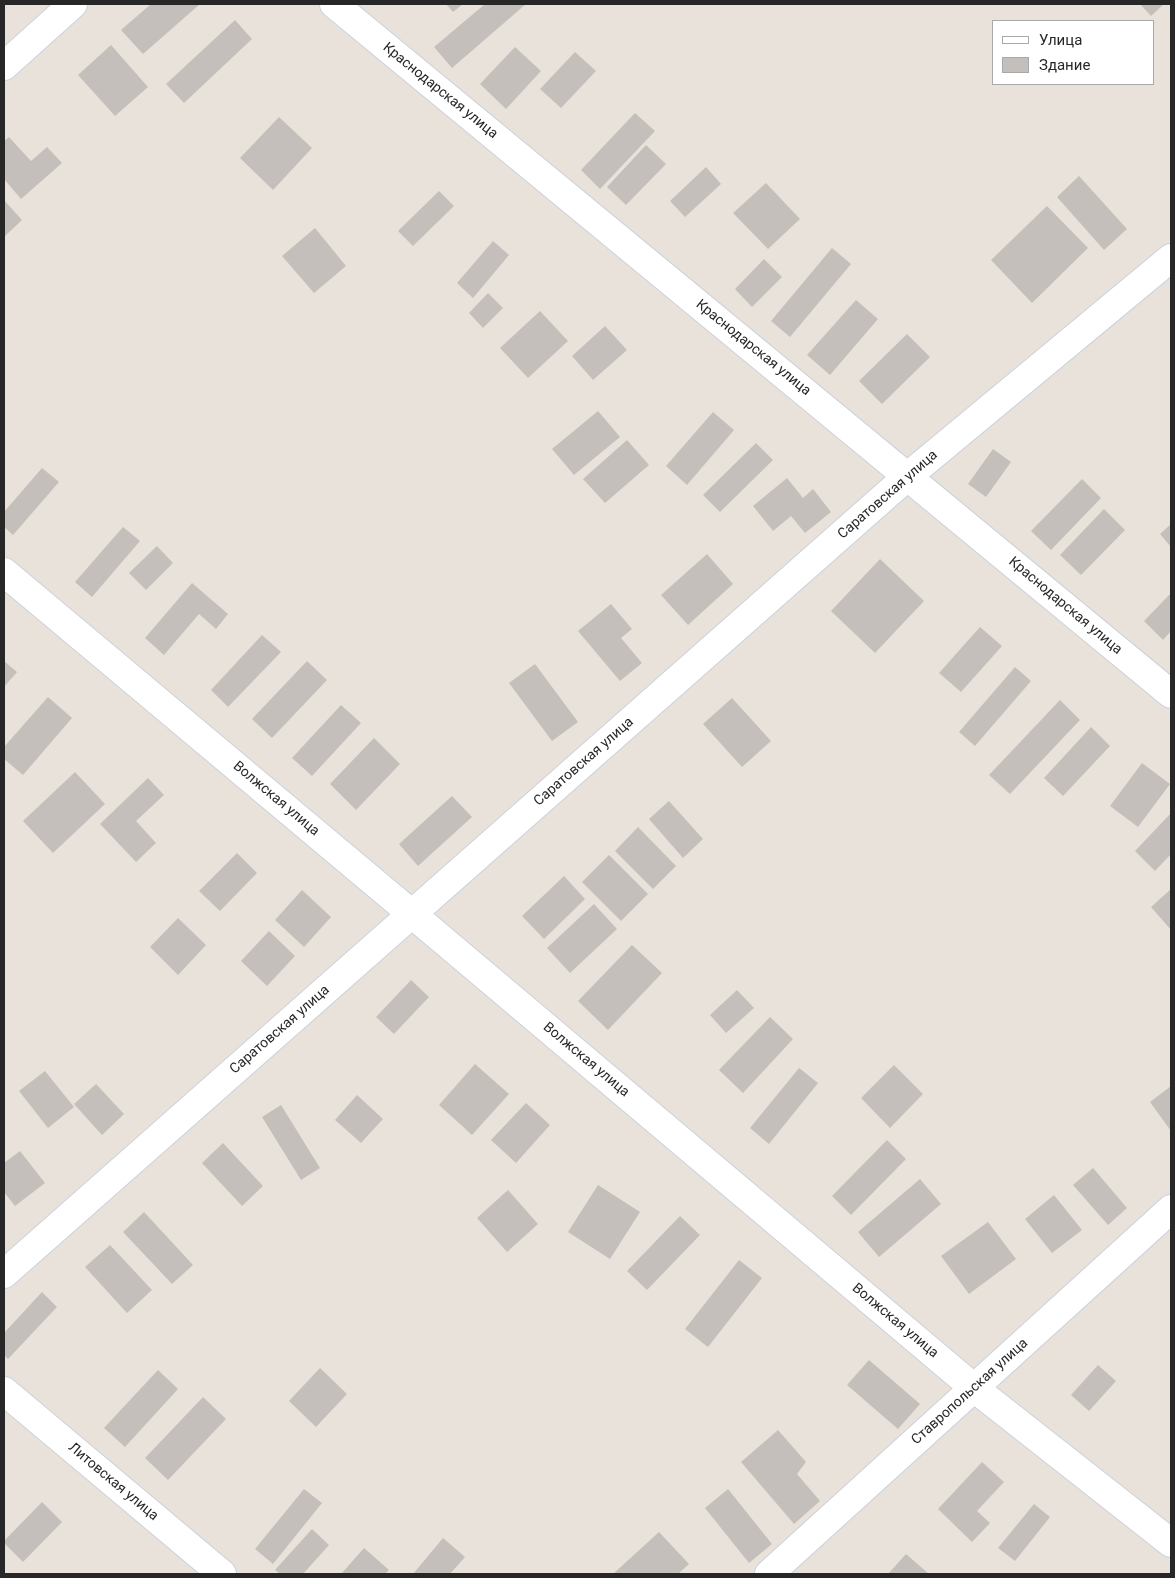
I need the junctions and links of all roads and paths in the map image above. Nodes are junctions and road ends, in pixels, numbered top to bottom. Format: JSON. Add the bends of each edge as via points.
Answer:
{"nodes":[{"id":1,"x":73,"y":4,"type":"edge"},
{"id":2,"x":334,"y":4,"type":"edge"},
{"id":3,"x":4,"y":66,"type":"edge"},
{"id":4,"x":1171,"y":258,"type":"edge"},
{"id":5,"x":908,"y":476,"type":"junction"},
{"id":6,"x":4,"y":572,"type":"edge"},
{"id":7,"x":1171,"y":694,"type":"edge"},
{"id":8,"x":412,"y":914,"type":"junction"},
{"id":9,"x":1171,"y":1209,"type":"edge"},
{"id":10,"x":4,"y":1274,"type":"edge"},
{"id":11,"x":974,"y":1388,"type":"junction"},
{"id":12,"x":4,"y":1390,"type":"edge"},
{"id":13,"x":1171,"y":1543,"type":"edge"},
{"id":14,"x":222,"y":1574,"type":"edge"},
{"id":15,"x":769,"y":1574,"type":"edge"}],
"edges":[{"from":1,"to":3,"type":"street"},
{"from":2,"to":5,"type":"street","name":"Краснодарская улица"},
{"from":4,"to":5,"type":"street","name":"Саратовская улица"},
{"from":5,"to":7,"type":"street","name":"Краснодарская улица"},
{"from":5,"to":8,"type":"street","name":"Саратовская улица"},
{"from":6,"to":8,"type":"street","name":"Волжская улица"},
{"from":8,"to":10,"type":"street","name":"Саратовская улица"},
{"from":8,"to":11,"type":"street","name":"Волжская улица"},
{"from":9,"to":11,"type":"street","name":"Ставропольская улица"},
{"from":11,"to":13,"type":"street","name":"Волжская улица"},
{"from":11,"to":15,"type":"street","name":"Ставропольская улица"},
{"from":12,"to":14,"type":"street","name":"Литовская улица"}]}
